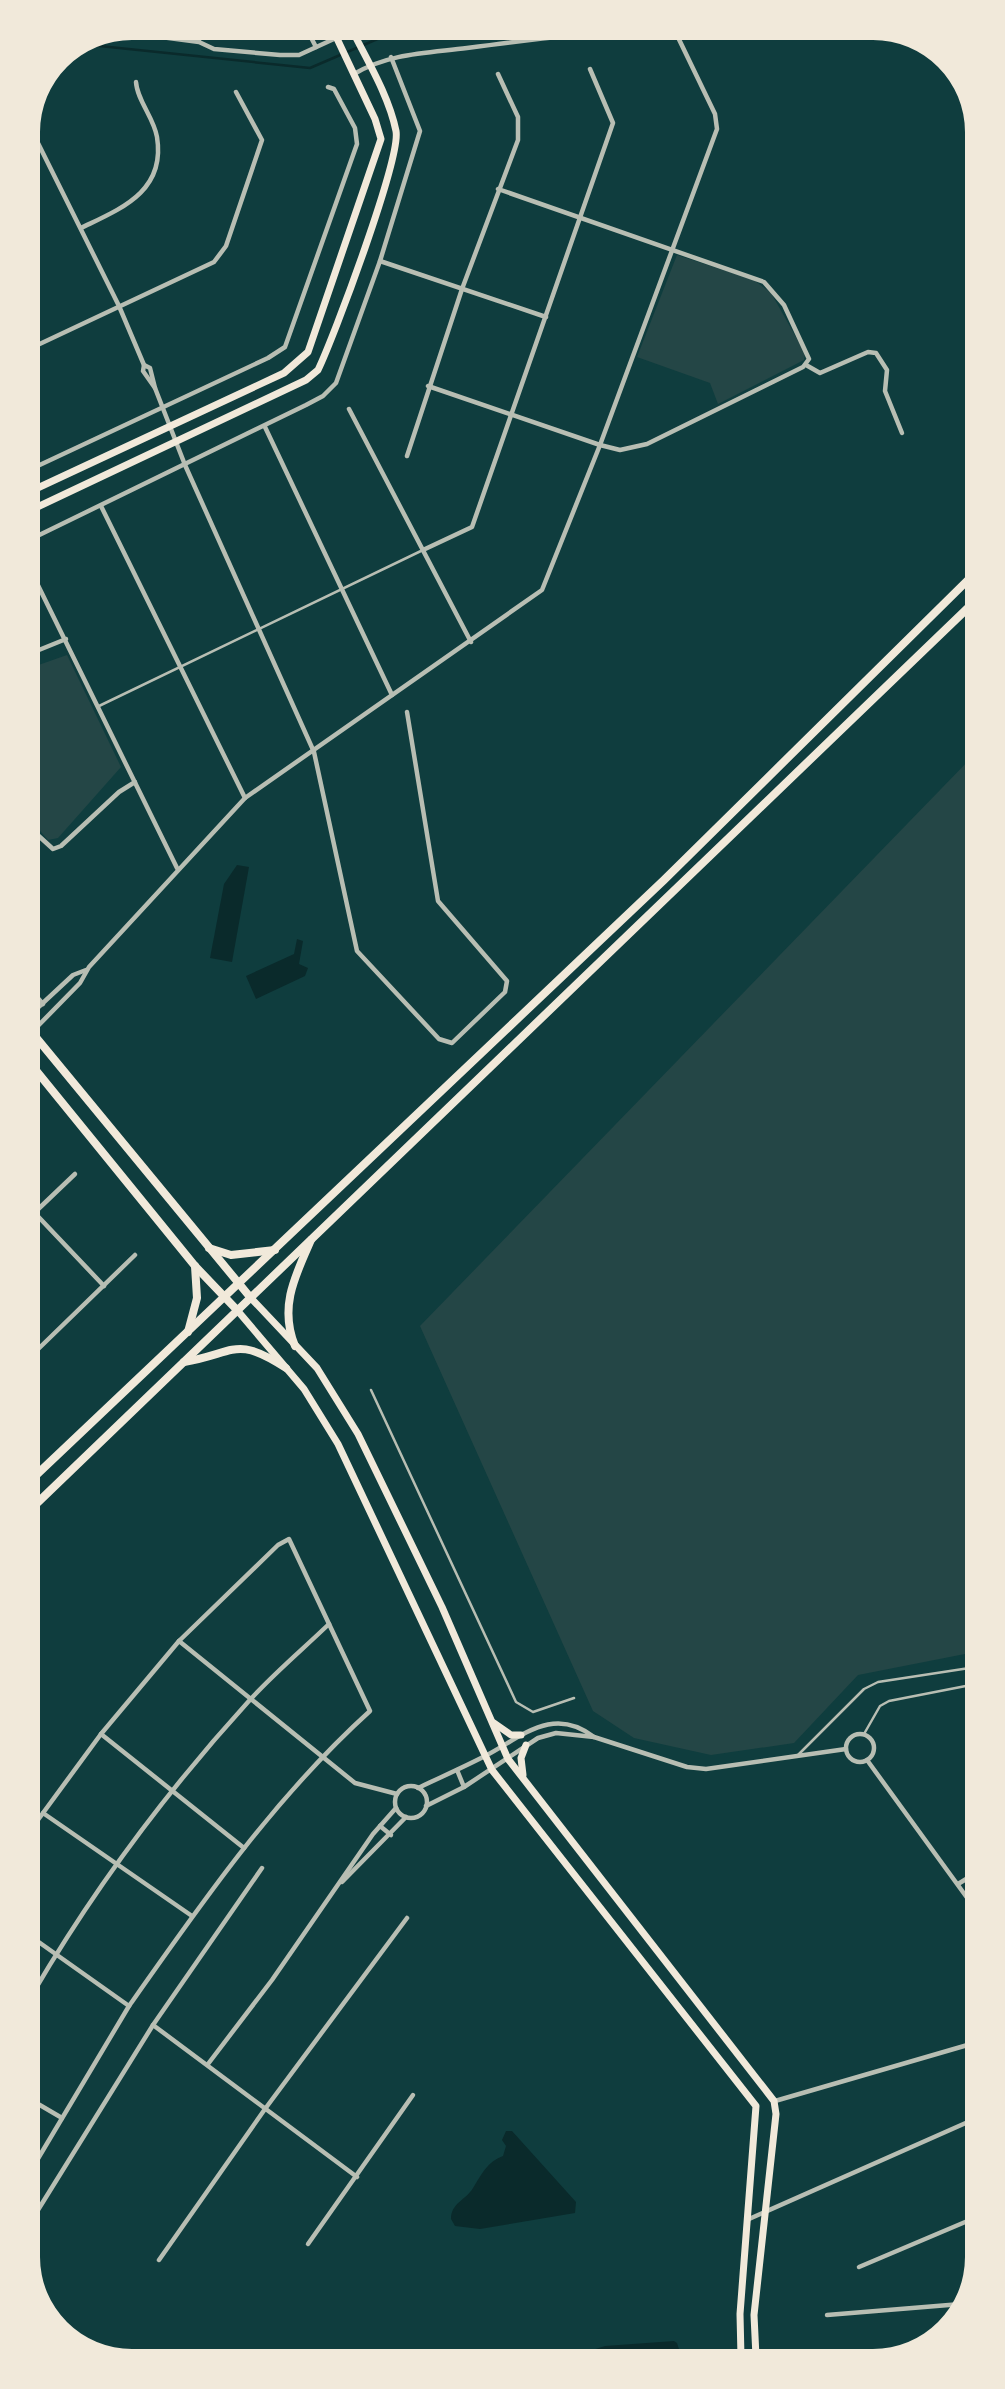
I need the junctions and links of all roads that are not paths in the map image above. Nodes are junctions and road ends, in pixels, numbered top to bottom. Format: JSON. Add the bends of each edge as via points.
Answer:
{"nodes":[{"id":1,"x":184,"y":40,"type":"edge"},
{"id":2,"x":312,"y":40,"type":"edge"},
{"id":3,"x":338,"y":40,"type":"joint"},
{"id":4,"x":357,"y":40,"type":"edge"},
{"id":5,"x":522,"y":40,"type":"edge"},
{"id":6,"x":679,"y":40,"type":"edge"},
{"id":7,"x":199,"y":42,"type":"joint"},
{"id":8,"x":316,"y":47,"type":"junction"},
{"id":9,"x":391,"y":57,"type":"junction"},
{"id":10,"x":369,"y":65,"type":"junction"},
{"id":11,"x":590,"y":69,"type":"dead end"},
{"id":12,"x":354,"y":74,"type":"junction"},
{"id":13,"x":498,"y":74,"type":"dead end"},
{"id":14,"x":136,"y":82,"type":"dead end"},
{"id":15,"x":328,"y":87,"type":"dead end"},
{"id":16,"x":236,"y":93,"type":"dead end"},
{"id":17,"x":40,"y":150,"type":"edge"},
{"id":18,"x":498,"y":189,"type":"junction"},
{"id":19,"x":579,"y":217,"type":"junction"},
{"id":20,"x":80,"y":228,"type":"junction"},
{"id":21,"x":671,"y":250,"type":"junction"},
{"id":22,"x":380,"y":261,"type":"junction"},
{"id":23,"x":462,"y":289,"type":"junction"},
{"id":24,"x":119,"y":306,"type":"junction"},
{"id":25,"x":546,"y":317,"type":"junction"},
{"id":26,"x":40,"y":344,"type":"edge"},
{"id":27,"x":806,"y":365,"type":"junction"},
{"id":28,"x":428,"y":386,"type":"junction"},
{"id":29,"x":161,"y":405,"type":"junction"},
{"id":30,"x":349,"y":409,"type":"dead end"},
{"id":31,"x":511,"y":415,"type":"junction"},
{"id":32,"x":169,"y":425,"type":"junction"},
{"id":33,"x":265,"y":427,"type":"junction"},
{"id":34,"x":902,"y":433,"type":"dead end"},
{"id":35,"x":175,"y":442,"type":"junction"},
{"id":36,"x":600,"y":445,"type":"junction"},
{"id":37,"x":407,"y":456,"type":"dead end"},
{"id":38,"x":40,"y":465,"type":"edge"},
{"id":39,"x":184,"y":466,"type":"junction"},
{"id":40,"x":40,"y":487,"type":"edge"},
{"id":41,"x":40,"y":506,"type":"edge"},
{"id":42,"x":100,"y":506,"type":"junction"},
{"id":43,"x":40,"y":535,"type":"edge"},
{"id":44,"x":423,"y":550,"type":"junction"},
{"id":45,"x":965,"y":584,"type":"edge"},
{"id":46,"x":40,"y":588,"type":"edge"},
{"id":47,"x":340,"y":589,"type":"junction"},
{"id":48,"x":965,"y":611,"type":"edge"},
{"id":49,"x":259,"y":627,"type":"junction"},
{"id":50,"x":66,"y":639,"type":"junction"},
{"id":51,"x":471,"y":642,"type":"junction"},
{"id":52,"x":40,"y":650,"type":"edge"},
{"id":53,"x":181,"y":665,"type":"junction"},
{"id":54,"x":393,"y":695,"type":"junction"},
{"id":55,"x":99,"y":706,"type":"junction"},
{"id":56,"x":407,"y":712,"type":"dead end"},
{"id":57,"x":314,"y":752,"type":"junction"},
{"id":58,"x":135,"y":782,"type":"junction"},
{"id":59,"x":244,"y":798,"type":"junction"},
{"id":60,"x":40,"y":837,"type":"edge"},
{"id":61,"x":177,"y":868,"type":"junction"},
{"id":62,"x":587,"y":952,"type":"junction"},
{"id":63,"x":597,"y":966,"type":"junction"},
{"id":64,"x":86,"y":970,"type":"junction"},
{"id":65,"x":40,"y":1000,"type":"edge"},
{"id":66,"x":43,"y":1003,"type":"junction"},
{"id":67,"x":40,"y":1006,"type":"edge"},
{"id":68,"x":40,"y":1022,"type":"edge"},
{"id":69,"x":499,"y":1034,"type":"junction"},
{"id":70,"x":40,"y":1042,"type":"edge"},
{"id":71,"x":511,"y":1048,"type":"junction"},
{"id":72,"x":40,"y":1075,"type":"edge"},
{"id":73,"x":75,"y":1174,"type":"dead end"},
{"id":74,"x":40,"y":1206,"type":"edge"},
{"id":75,"x":40,"y":1221,"type":"edge"},
{"id":76,"x":314,"y":1234,"type":"junction"},
{"id":77,"x":206,"y":1247,"type":"junction"},
{"id":78,"x":275,"y":1250,"type":"junction"},
{"id":79,"x":135,"y":1255,"type":"dead end"},
{"id":80,"x":195,"y":1266,"type":"junction"},
{"id":81,"x":239,"y":1284,"type":"junction"},
{"id":82,"x":104,"y":1286,"type":"junction"},
{"id":83,"x":225,"y":1297,"type":"junction"},
{"id":84,"x":250,"y":1297,"type":"junction"},
{"id":85,"x":237,"y":1310,"type":"junction"},
{"id":86,"x":186,"y":1335,"type":"junction"},
{"id":87,"x":295,"y":1346,"type":"junction"},
{"id":88,"x":40,"y":1347,"type":"edge"},
{"id":89,"x":184,"y":1362,"type":"junction"},
{"id":90,"x":286,"y":1368,"type":"junction"},
{"id":91,"x":371,"y":1390,"type":"dead end"},
{"id":92,"x":40,"y":1472,"type":"edge"},
{"id":93,"x":40,"y":1500,"type":"edge"},
{"id":94,"x":329,"y":1624,"type":"junction"},
{"id":95,"x":179,"y":1641,"type":"junction"},
{"id":96,"x":965,"y":1669,"type":"edge"},
{"id":97,"x":965,"y":1686,"type":"edge"},
{"id":98,"x":574,"y":1698,"type":"dead end"},
{"id":99,"x":250,"y":1700,"type":"junction"},
{"id":100,"x":494,"y":1723,"type":"junction"},
{"id":101,"x":101,"y":1734,"type":"junction"},
{"id":102,"x":864,"y":1734,"type":"junction"},
{"id":103,"x":521,"y":1735,"type":"junction"},
{"id":104,"x":594,"y":1737,"type":"junction"},
{"id":105,"x":526,"y":1745,"type":"junction"},
{"id":106,"x":503,"y":1746,"type":"junction"},
{"id":107,"x":846,"y":1749,"type":"junction"},
{"id":108,"x":320,"y":1756,"type":"junction"},
{"id":109,"x":485,"y":1756,"type":"junction"},
{"id":110,"x":796,"y":1757,"type":"junction"},
{"id":111,"x":508,"y":1759,"type":"junction"},
{"id":112,"x":867,"y":1760,"type":"junction"},
{"id":113,"x":457,"y":1770,"type":"junction"},
{"id":114,"x":492,"y":1770,"type":"junction"},
{"id":115,"x":526,"y":1782,"type":"junction"},
{"id":116,"x":464,"y":1787,"type":"junction"},
{"id":117,"x":418,"y":1788,"type":"junction"},
{"id":118,"x":173,"y":1791,"type":"junction"},
{"id":119,"x":397,"y":1794,"type":"junction"},
{"id":120,"x":426,"y":1806,"type":"junction"},
{"id":121,"x":396,"y":1808,"type":"junction"},
{"id":122,"x":43,"y":1813,"type":"junction"},
{"id":123,"x":40,"y":1817,"type":"edge"},
{"id":124,"x":406,"y":1817,"type":"junction"},
{"id":125,"x":380,"y":1825,"type":"junction"},
{"id":126,"x":391,"y":1835,"type":"junction"},
{"id":127,"x":367,"y":1842,"type":"junction"},
{"id":128,"x":244,"y":1848,"type":"junction"},
{"id":129,"x":376,"y":1850,"type":"junction"},
{"id":130,"x":117,"y":1864,"type":"junction"},
{"id":131,"x":262,"y":1868,"type":"dead end"},
{"id":132,"x":965,"y":1880,"type":"edge"},
{"id":133,"x":958,"y":1884,"type":"junction"},
{"id":134,"x":338,"y":1885,"type":"junction"},
{"id":135,"x":965,"y":1894,"type":"edge"},
{"id":136,"x":192,"y":1916,"type":"junction"},
{"id":137,"x":407,"y":1918,"type":"dead end"},
{"id":138,"x":40,"y":1943,"type":"edge"},
{"id":139,"x":55,"y":1954,"type":"junction"},
{"id":140,"x":40,"y":1981,"type":"edge"},
{"id":141,"x":129,"y":2006,"type":"junction"},
{"id":142,"x":153,"y":2025,"type":"junction"},
{"id":143,"x":965,"y":2046,"type":"edge"},
{"id":144,"x":208,"y":2064,"type":"junction"},
{"id":145,"x":413,"y":2095,"type":"dead end"},
{"id":146,"x":774,"y":2101,"type":"junction"},
{"id":147,"x":40,"y":2105,"type":"edge"},
{"id":148,"x":265,"y":2109,"type":"junction"},
{"id":149,"x":62,"y":2118,"type":"junction"},
{"id":150,"x":965,"y":2123,"type":"edge"},
{"id":151,"x":40,"y":2155,"type":"edge"},
{"id":152,"x":357,"y":2176,"type":"junction"},
{"id":153,"x":40,"y":2207,"type":"edge"},
{"id":154,"x":766,"y":2212,"type":"junction"},
{"id":155,"x":749,"y":2219,"type":"junction"},
{"id":156,"x":965,"y":2222,"type":"edge"},
{"id":157,"x":308,"y":2244,"type":"dead end"},
{"id":158,"x":159,"y":2260,"type":"dead end"},
{"id":159,"x":859,"y":2267,"type":"dead end"},
{"id":160,"x":951,"y":2305,"type":"edge"},
{"id":161,"x":827,"y":2315,"type":"dead end"},
{"id":162,"x":741,"y":2349,"type":"edge"},
{"id":163,"x":756,"y":2349,"type":"edge"}],
"edges":[{"from":1,"to":7,"type":"street"},
{"from":2,"to":8,"type":"street"},
{"from":3,"to":8,"type":"street"},
{"from":3,"to":12,"type":"main road"},
{"from":4,"to":10,"type":"main road"},
{"from":5,"to":9,"type":"street"},
{"from":6,"to":21,"type":"street","via":[[718,129]]},
{"from":7,"to":8,"type":"street","via":[[214,49],[279,55],[299,55]]},
{"from":9,"to":10,"type":"street"},
{"from":9,"to":22,"type":"street","via":[[420,131]]},
{"from":10,"to":12,"type":"street"},
{"from":10,"to":35,"type":"main road","via":[[397,140],[358,265],[318,370],[306,380]]},
{"from":11,"to":19,"type":"street","via":[[613,123]]},
{"from":12,"to":32,"type":"main road","via":[[381,139],[308,352],[284,373]]},
{"from":13,"to":18,"type":"street","via":[[520,129]]},
{"from":14,"to":20,"type":"street","via":[[157,137],[150,180],[134,201]]},
{"from":15,"to":29,"type":"street","via":[[334,89],[355,128],[357,144],[287,342],[268,358]]},
{"from":16,"to":24,"type":"street","via":[[262,140],[226,246],[214,262]]},
{"from":17,"to":20,"type":"street"},
{"from":18,"to":19,"type":"street"},
{"from":18,"to":23,"type":"street"},
{"from":19,"to":21,"type":"street"},
{"from":19,"to":25,"type":"street"},
{"from":20,"to":24,"type":"street"},
{"from":21,"to":27,"type":"street","via":[[764,282],[784,305],[801,338]]},
{"from":21,"to":36,"type":"street"},
{"from":22,"to":23,"type":"street"},
{"from":22,"to":33,"type":"street","via":[[336,383],[323,396]]},
{"from":23,"to":25,"type":"street"},
{"from":23,"to":28,"type":"street"},
{"from":24,"to":26,"type":"street"},
{"from":24,"to":29,"type":"street","via":[[144,365],[150,368]]},
{"from":25,"to":31,"type":"street"},
{"from":27,"to":34,"type":"street","via":[[820,373],[868,352],[876,353],[887,370],[886,391]]},
{"from":27,"to":36,"type":"street","via":[[647,444],[620,450]]},
{"from":28,"to":31,"type":"street"},
{"from":28,"to":37,"type":"street"},
{"from":29,"to":32,"type":"street"},
{"from":29,"to":38,"type":"street"},
{"from":30,"to":44,"type":"street"},
{"from":31,"to":36,"type":"street"},
{"from":31,"to":44,"type":"street","via":[[472,527]]},
{"from":32,"to":35,"type":"street"},
{"from":32,"to":40,"type":"main road"},
{"from":33,"to":39,"type":"street"},
{"from":33,"to":47,"type":"street"},
{"from":35,"to":39,"type":"street"},
{"from":35,"to":41,"type":"main road"},
{"from":36,"to":51,"type":"street","via":[[542,590]]},
{"from":39,"to":42,"type":"street"},
{"from":39,"to":49,"type":"street"},
{"from":42,"to":43,"type":"street"},
{"from":42,"to":53,"type":"street"},
{"from":44,"to":47,"type":"lane"},
{"from":44,"to":51,"type":"street"},
{"from":45,"to":62,"type":"main road"},
{"from":46,"to":50,"type":"street"},
{"from":47,"to":49,"type":"lane"},
{"from":47,"to":54,"type":"street"},
{"from":48,"to":63,"type":"main road"},
{"from":49,"to":53,"type":"lane"},
{"from":49,"to":57,"type":"street"},
{"from":50,"to":52,"type":"street"},
{"from":50,"to":55,"type":"street"},
{"from":51,"to":54,"type":"street"},
{"from":53,"to":55,"type":"lane"},
{"from":53,"to":59,"type":"street"},
{"from":54,"to":57,"type":"street"},
{"from":55,"to":58,"type":"street"},
{"from":56,"to":57,"type":"street","via":[[438,901],[507,981],[505,992],[452,1042],[446,1043],[357,951]]},
{"from":57,"to":59,"type":"street"},
{"from":58,"to":60,"type":"street","via":[[61,846],[53,849]]},
{"from":58,"to":61,"type":"street"},
{"from":59,"to":61,"type":"street"},
{"from":61,"to":64,"type":"street"},
{"from":62,"to":63,"type":"main road","via":[[588,964]]},
{"from":62,"to":69,"type":"main road"},
{"from":63,"to":71,"type":"main road"},
{"from":64,"to":66,"type":"street","via":[[73,975]]},
{"from":64,"to":68,"type":"street","via":[[80,983]]},
{"from":65,"to":66,"type":"street"},
{"from":66,"to":67,"type":"street"},
{"from":69,"to":71,"type":"main road"},
{"from":69,"to":78,"type":"main road"},
{"from":70,"to":77,"type":"main road"},
{"from":71,"to":76,"type":"main road"},
{"from":72,"to":80,"type":"main road"},
{"from":73,"to":74,"type":"street"},
{"from":75,"to":82,"type":"street"},
{"from":76,"to":84,"type":"main road"},
{"from":76,"to":87,"type":"main road","via":[[287,1305],[288,1329]]},
{"from":77,"to":78,"type":"main road","via":[[231,1255]]},
{"from":77,"to":81,"type":"main road"},
{"from":78,"to":81,"type":"main road"},
{"from":79,"to":82,"type":"street"},
{"from":80,"to":83,"type":"main road"},
{"from":80,"to":86,"type":"main road","via":[[197,1298]]},
{"from":81,"to":83,"type":"main road"},
{"from":81,"to":84,"type":"main road"},
{"from":82,"to":88,"type":"street"},
{"from":83,"to":85,"type":"main road"},
{"from":83,"to":86,"type":"main road"},
{"from":84,"to":85,"type":"main road"},
{"from":84,"to":87,"type":"main road"},
{"from":85,"to":89,"type":"main road"},
{"from":85,"to":90,"type":"main road"},
{"from":86,"to":92,"type":"main road"},
{"from":87,"to":100,"type":"main road","via":[[317,1368],[358,1434]]},
{"from":89,"to":90,"type":"main road","via":[[241,1348],[256,1350]]},
{"from":89,"to":93,"type":"main road"},
{"from":90,"to":109,"type":"main road","via":[[338,1444]]},
{"from":91,"to":98,"type":"lane","via":[[516,1702],[533,1712]]},
{"from":94,"to":95,"type":"street","via":[[289,1539]]},
{"from":94,"to":99,"type":"street"},
{"from":94,"to":108,"type":"street","via":[[370,1711]]},
{"from":95,"to":99,"type":"street"},
{"from":95,"to":101,"type":"street"},
{"from":96,"to":110,"type":"lane","via":[[878,1682],[864,1689]]},
{"from":97,"to":102,"type":"lane","via":[[888,1701],[874,1714]]},
{"from":99,"to":108,"type":"street"},
{"from":99,"to":118,"type":"street"},
{"from":100,"to":103,"type":"main road","via":[[510,1735]]},
{"from":100,"to":106,"type":"main road"},
{"from":101,"to":118,"type":"street"},
{"from":101,"to":122,"type":"street"},
{"from":102,"to":107,"type":"street","via":[[851,1737]]},
{"from":102,"to":112,"type":"street","via":[[874,1749]]},
{"from":103,"to":104,"type":"street","via":[[534,1727],[560,1723],[582,1728]]},
{"from":103,"to":106,"type":"street"},
{"from":104,"to":105,"type":"street","via":[[556,1733]]},
{"from":104,"to":110,"type":"street","via":[[706,1769]]},
{"from":105,"to":111,"type":"street"},
{"from":105,"to":115,"type":"main road","via":[[521,1764]]},
{"from":106,"to":109,"type":"street"},
{"from":106,"to":111,"type":"main road"},
{"from":107,"to":110,"type":"street"},
{"from":107,"to":112,"type":"street","via":[[852,1759]]},
{"from":108,"to":119,"type":"street","via":[[355,1783]]},
{"from":108,"to":128,"type":"street"},
{"from":109,"to":113,"type":"street"},
{"from":109,"to":114,"type":"main road"},
{"from":111,"to":114,"type":"street"},
{"from":111,"to":115,"type":"main road"},
{"from":112,"to":133,"type":"street"},
{"from":113,"to":116,"type":"street"},
{"from":113,"to":117,"type":"street"},
{"from":114,"to":116,"type":"street"},
{"from":114,"to":155,"type":"main road","via":[[756,2106]]},
{"from":115,"to":146,"type":"main road"},
{"from":116,"to":120,"type":"street"},
{"from":117,"to":119,"type":"street","via":[[409,1786]]},
{"from":117,"to":120,"type":"street","via":[[425,1795]]},
{"from":118,"to":128,"type":"street"},
{"from":118,"to":130,"type":"street"},
{"from":119,"to":121,"type":"street"},
{"from":120,"to":124,"type":"street","via":[[419,1815]]},
{"from":121,"to":124,"type":"street"},
{"from":121,"to":125,"type":"street"},
{"from":122,"to":123,"type":"street"},
{"from":122,"to":130,"type":"street"},
{"from":124,"to":126,"type":"street"},
{"from":125,"to":126,"type":"street"},
{"from":125,"to":127,"type":"street"},
{"from":126,"to":129,"type":"street"},
{"from":127,"to":129,"type":"street"},
{"from":127,"to":134,"type":"street"},
{"from":128,"to":136,"type":"street"},
{"from":129,"to":134,"type":"street"},
{"from":130,"to":136,"type":"street"},
{"from":130,"to":139,"type":"street"},
{"from":131,"to":142,"type":"street"},
{"from":132,"to":133,"type":"street"},
{"from":133,"to":135,"type":"street"},
{"from":134,"to":144,"type":"street"},
{"from":136,"to":141,"type":"street"},
{"from":137,"to":148,"type":"street"},
{"from":138,"to":139,"type":"street"},
{"from":139,"to":140,"type":"street"},
{"from":139,"to":141,"type":"street"},
{"from":141,"to":149,"type":"street"},
{"from":142,"to":144,"type":"street"},
{"from":142,"to":153,"type":"street"},
{"from":143,"to":146,"type":"street"},
{"from":144,"to":148,"type":"street"},
{"from":145,"to":152,"type":"street"},
{"from":146,"to":154,"type":"main road"},
{"from":147,"to":149,"type":"street"},
{"from":148,"to":152,"type":"street"},
{"from":148,"to":158,"type":"street"},
{"from":149,"to":151,"type":"street"},
{"from":150,"to":154,"type":"street"},
{"from":152,"to":157,"type":"street"},
{"from":154,"to":155,"type":"street"},
{"from":154,"to":163,"type":"main road","via":[[754,2315]]},
{"from":155,"to":162,"type":"main road"},
{"from":156,"to":159,"type":"street"},
{"from":160,"to":161,"type":"street"}]}
